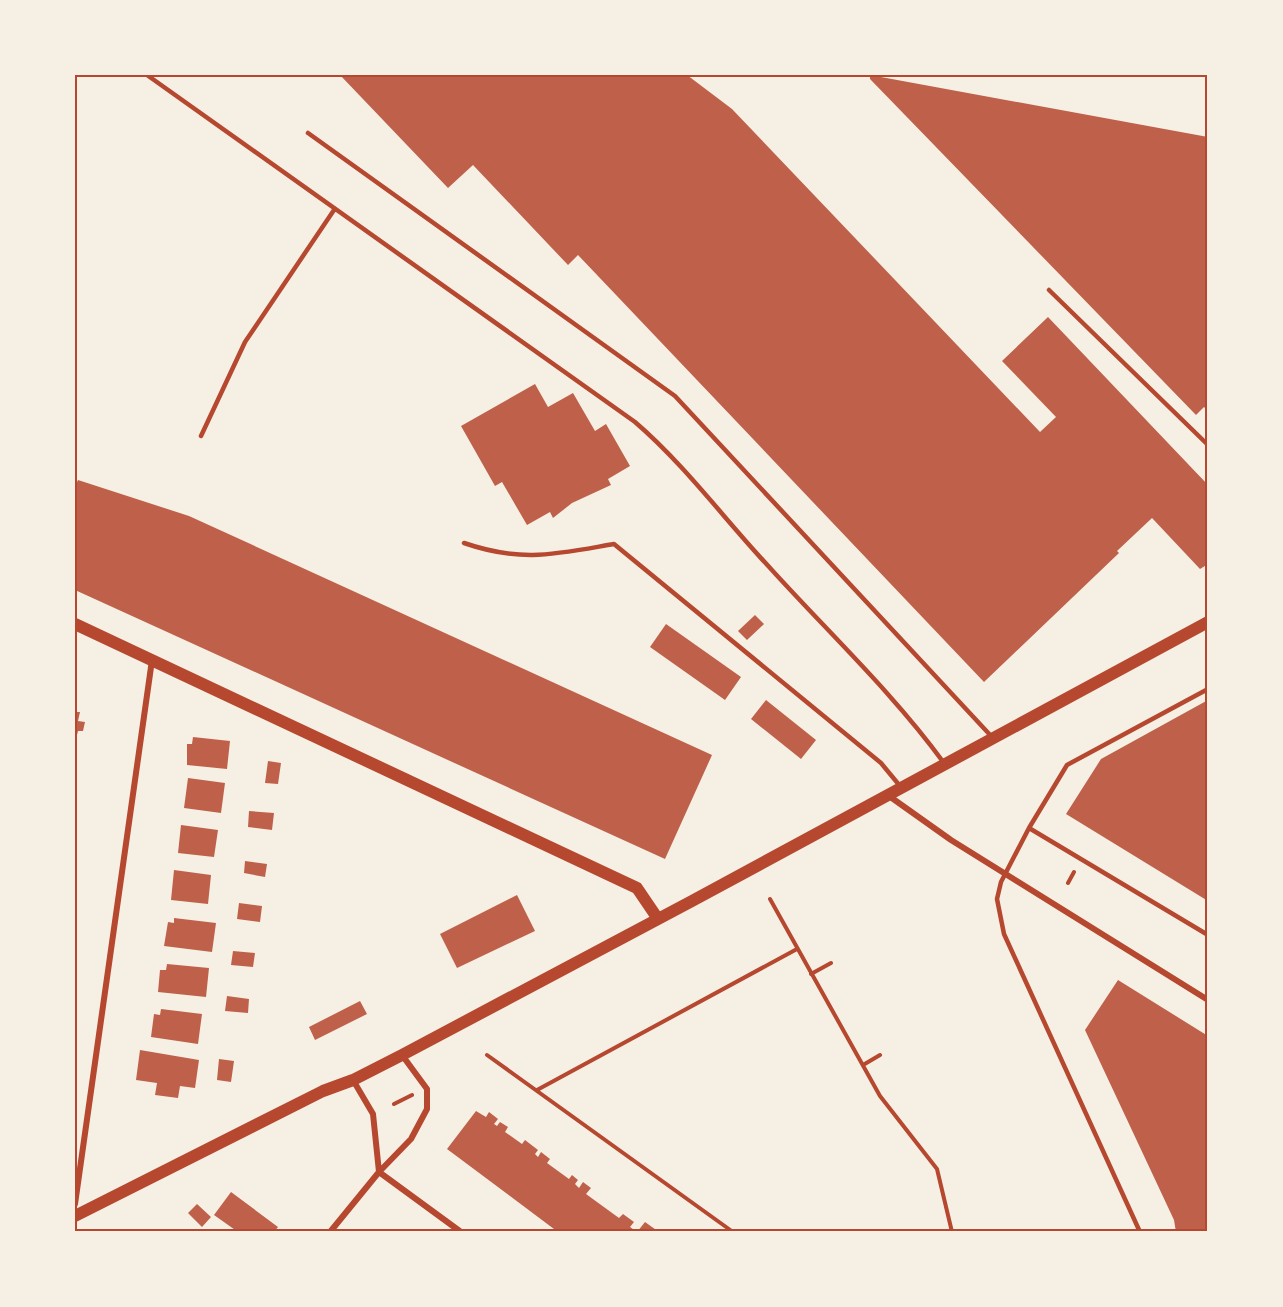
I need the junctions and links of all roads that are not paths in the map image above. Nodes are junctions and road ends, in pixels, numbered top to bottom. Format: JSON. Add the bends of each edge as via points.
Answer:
{"nodes":[{"id":1,"x":147,"y":75,"type":"edge"},
{"id":2,"x":308,"y":133,"type":"dead end"},
{"id":3,"x":334,"y":210,"type":"junction"},
{"id":4,"x":1049,"y":290,"type":"dead end"},
{"id":5,"x":201,"y":436,"type":"dead end"},
{"id":6,"x":1208,"y":445,"type":"edge"},
{"id":7,"x":464,"y":543,"type":"dead end"},
{"id":8,"x":1208,"y":622,"type":"edge"},
{"id":9,"x":75,"y":624,"type":"edge"},
{"id":10,"x":152,"y":660,"type":"junction"},
{"id":11,"x":1208,"y":689,"type":"edge"},
{"id":12,"x":993,"y":739,"type":"junction"},
{"id":13,"x":945,"y":765,"type":"junction"},
{"id":14,"x":902,"y":788,"type":"junction"},
{"id":15,"x":889,"y":796,"type":"junction"},
{"id":16,"x":1029,"y":828,"type":"junction"},
{"id":17,"x":1005,"y":874,"type":"junction"},
{"id":18,"x":658,"y":919,"type":"junction"},
{"id":19,"x":1208,"y":935,"type":"edge"},
{"id":20,"x":1208,"y":1000,"type":"edge"},
{"id":21,"x":402,"y":1055,"type":"junction"},
{"id":22,"x":353,"y":1080,"type":"junction"},
{"id":23,"x":379,"y":1172,"type":"junction"},
{"id":24,"x":75,"y":1204,"type":"edge"},
{"id":25,"x":75,"y":1215,"type":"edge"},
{"id":26,"x":330,"y":1232,"type":"edge"},
{"id":27,"x":460,"y":1232,"type":"edge"},
{"id":28,"x":1140,"y":1232,"type":"edge"}],
"edges":[{"from":1,"to":3,"type":"lane"},
{"from":2,"to":12,"type":"lane","via":[[675,396]]},
{"from":3,"to":5,"type":"lane","via":[[245,342]]},
{"from":3,"to":13,"type":"lane","via":[[649,434],[909,717]]},
{"from":4,"to":6,"type":"lane"},
{"from":7,"to":14,"type":"lane","via":[[522,557],[614,544],[881,763]]},
{"from":8,"to":12,"type":"main road"},
{"from":9,"to":10,"type":"main road"},
{"from":10,"to":18,"type":"main road","via":[[637,888]]},
{"from":10,"to":24,"type":"street"},
{"from":11,"to":16,"type":"lane","via":[[1067,765]]},
{"from":12,"to":13,"type":"main road"},
{"from":13,"to":14,"type":"main road"},
{"from":14,"to":15,"type":"main road"},
{"from":15,"to":17,"type":"street"},
{"from":15,"to":18,"type":"main road"},
{"from":16,"to":17,"type":"lane"},
{"from":16,"to":19,"type":"lane"},
{"from":17,"to":20,"type":"street"},
{"from":17,"to":28,"type":"lane","via":[[998,899],[1004,934]]},
{"from":18,"to":21,"type":"main road"},
{"from":21,"to":22,"type":"main road"},
{"from":21,"to":23,"type":"street","via":[[427,1089],[427,1109],[411,1139]]},
{"from":22,"to":23,"type":"street","via":[[373,1114]]},
{"from":22,"to":25,"type":"main road","via":[[323,1091]]},
{"from":23,"to":26,"type":"street"},
{"from":23,"to":27,"type":"street"}]}
